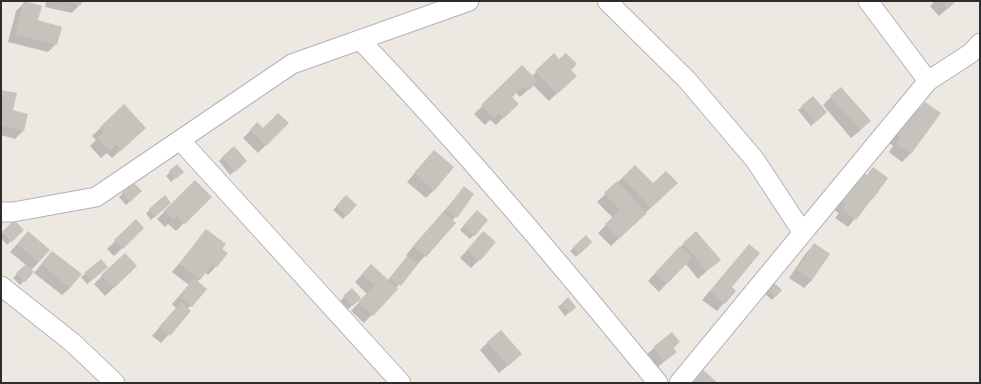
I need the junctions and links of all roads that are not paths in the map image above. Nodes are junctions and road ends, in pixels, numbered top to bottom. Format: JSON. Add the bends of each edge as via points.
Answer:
{"nodes":[{"id":1,"x":469,"y":1,"type":"edge"},
{"id":2,"x":607,"y":1,"type":"edge"},
{"id":3,"x":868,"y":1,"type":"edge"},
{"id":4,"x":360,"y":40,"type":"junction"},
{"id":5,"x":977,"y":50,"type":"edge"},
{"id":6,"x":928,"y":81,"type":"junction"},
{"id":7,"x":180,"y":140,"type":"junction"},
{"id":8,"x":1,"y":212,"type":"edge"},
{"id":9,"x":803,"y":233,"type":"junction"},
{"id":10,"x":1,"y":286,"type":"edge"},
{"id":11,"x":115,"y":383,"type":"edge"},
{"id":12,"x":401,"y":383,"type":"edge"},
{"id":13,"x":658,"y":383,"type":"edge"},
{"id":14,"x":679,"y":383,"type":"edge"}],
"edges":[{"from":1,"to":4,"type":"street"},
{"from":2,"to":9,"type":"street","via":[[687,80],[755,160]]},
{"from":3,"to":6,"type":"street"},
{"from":4,"to":7,"type":"street","via":[[292,64]]},
{"from":4,"to":13,"type":"street","via":[[526,223]]},
{"from":5,"to":6,"type":"street"},
{"from":6,"to":9,"type":"street"},
{"from":7,"to":8,"type":"street","via":[[96,197],[14,212]]},
{"from":7,"to":12,"type":"street"},
{"from":9,"to":14,"type":"street"},
{"from":10,"to":11,"type":"street","via":[[73,343]]}]}
